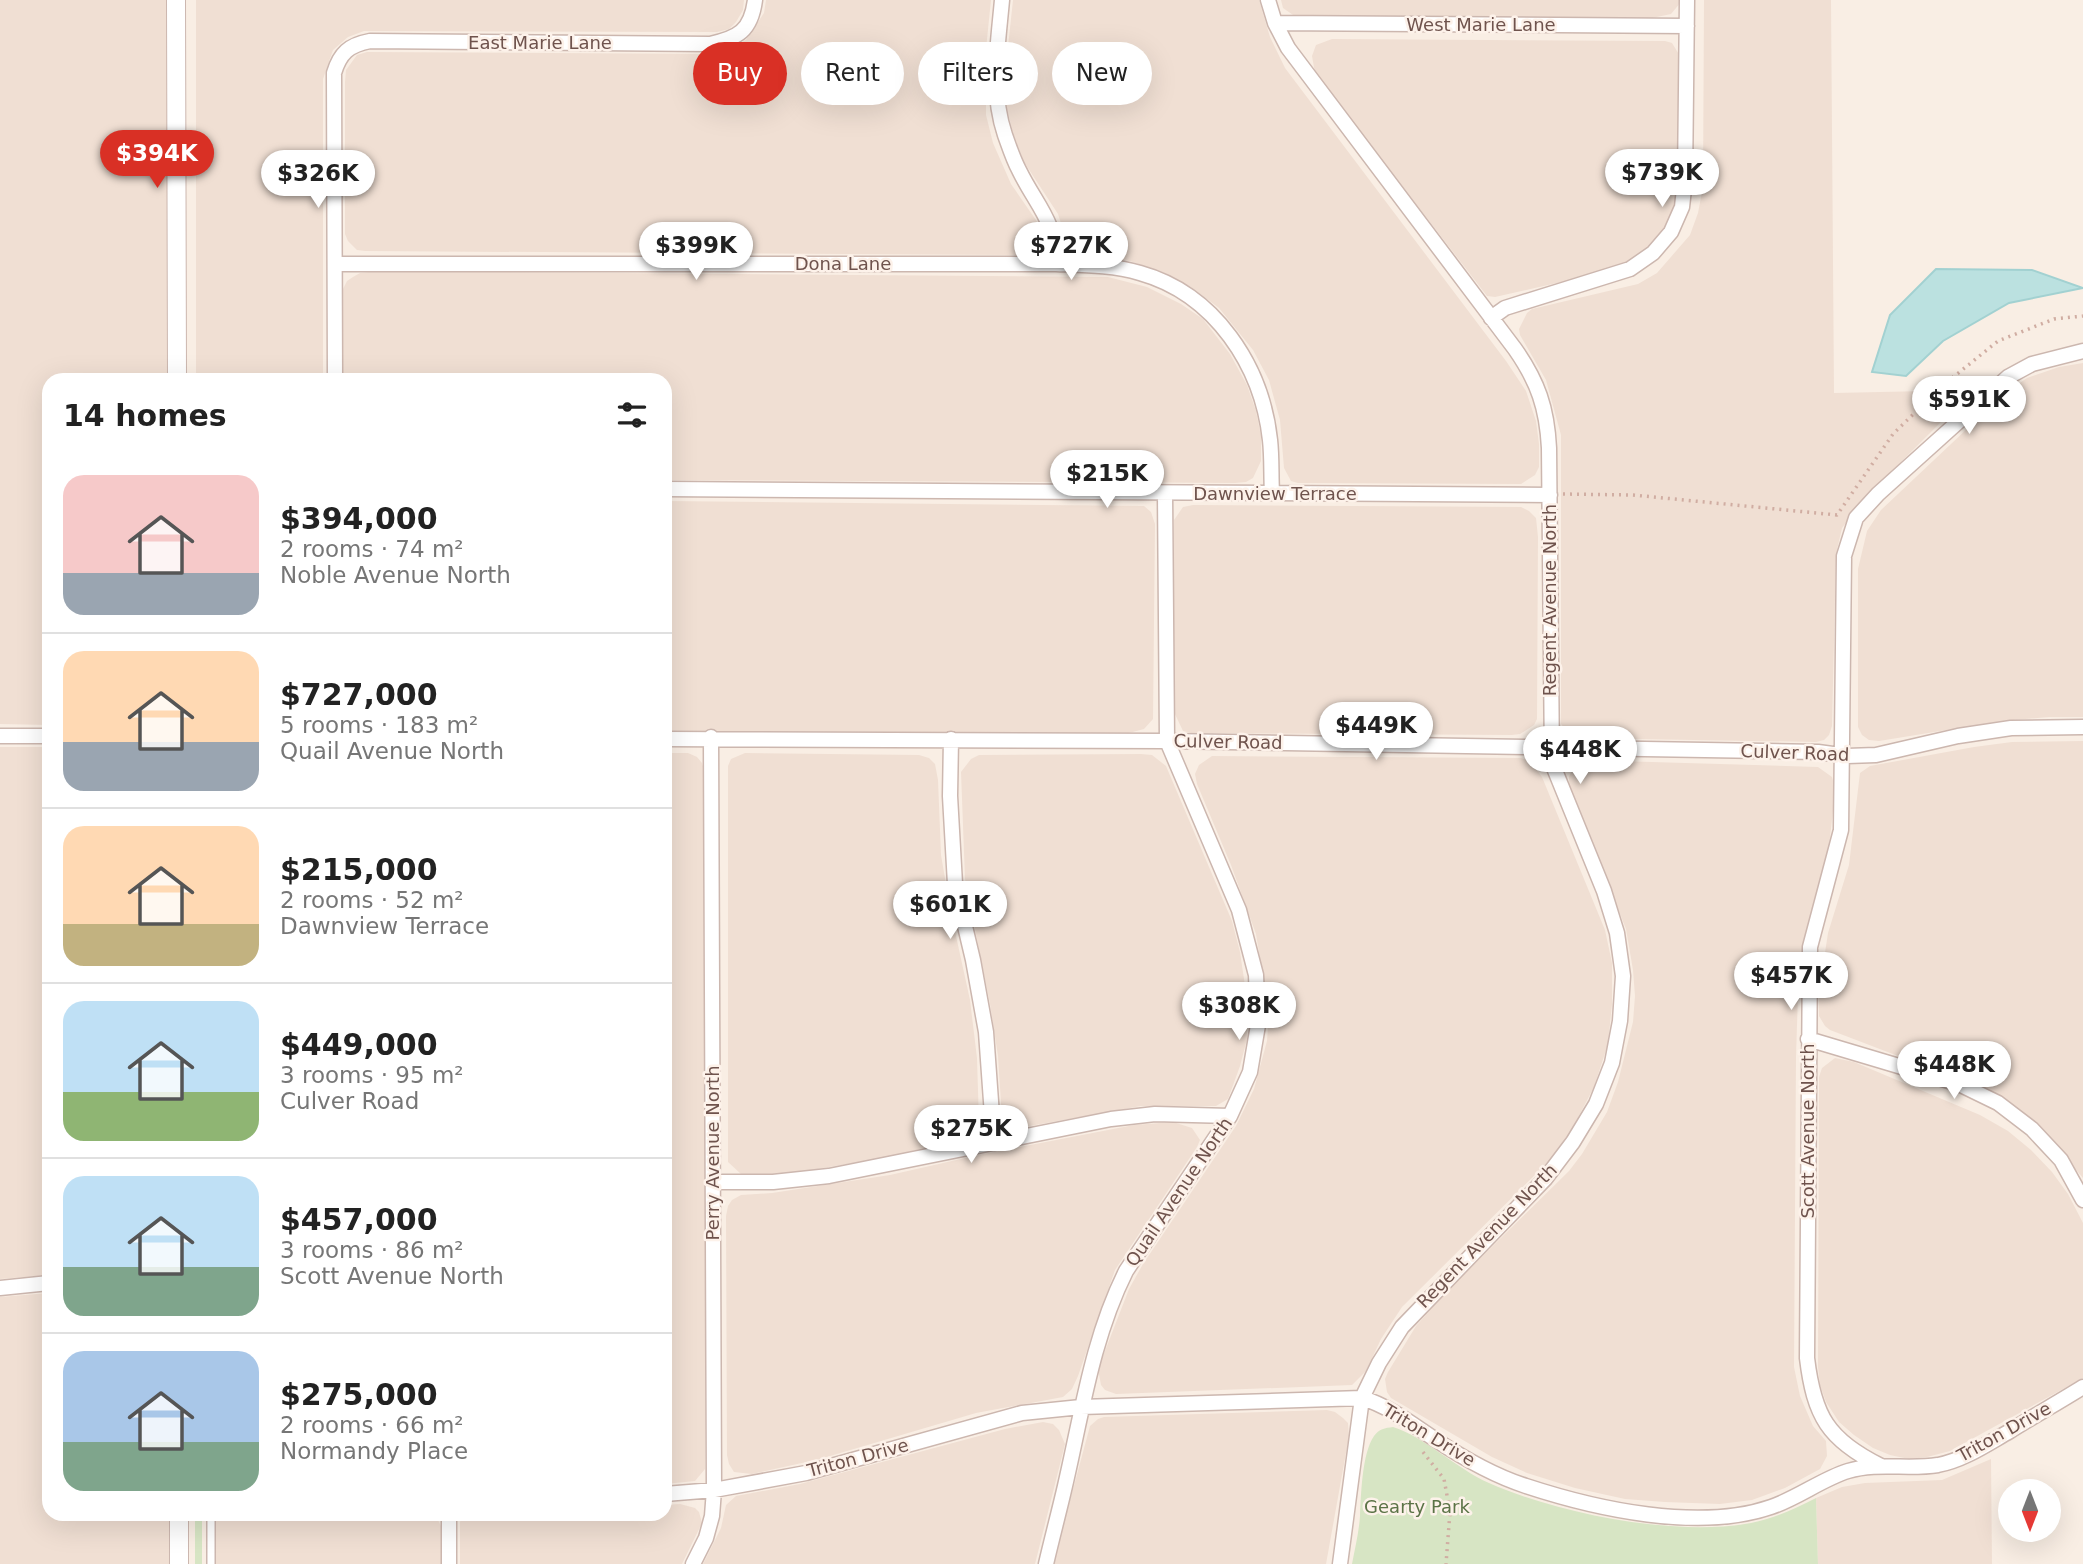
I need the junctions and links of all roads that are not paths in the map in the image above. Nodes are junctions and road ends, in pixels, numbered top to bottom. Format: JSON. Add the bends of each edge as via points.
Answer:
{"nodes":[{"id":1,"x":176,"y":0,"type":"edge"},
{"id":2,"x":755,"y":0,"type":"edge"},
{"id":3,"x":1002,"y":0,"type":"edge"},
{"id":4,"x":1268,"y":0,"type":"edge"},
{"id":5,"x":1687,"y":0,"type":"edge"},
{"id":6,"x":1275,"y":23,"type":"junction"},
{"id":7,"x":1687,"y":26,"type":"junction"},
{"id":8,"x":336,"y":264,"type":"junction"},
{"id":9,"x":1056,"y":264,"type":"junction"},
{"id":10,"x":1491,"y":318,"type":"junction"},
{"id":11,"x":2083,"y":351,"type":"edge"},
{"id":12,"x":177,"y":373,"type":"edge"},
{"id":13,"x":335,"y":373,"type":"edge"},
{"id":14,"x":672,"y":489,"type":"edge"},
{"id":15,"x":1165,"y":493,"type":"junction"},
{"id":16,"x":1272,"y":493,"type":"junction"},
{"id":17,"x":1550,"y":495,"type":"junction"},
{"id":18,"x":2083,"y":727,"type":"edge"},
{"id":19,"x":0,"y":736,"type":"edge"},
{"id":20,"x":42,"y":736,"type":"edge"},
{"id":21,"x":710,"y":737,"type":"junction"},
{"id":22,"x":672,"y":738,"type":"edge"},
{"id":23,"x":951,"y":739,"type":"junction"},
{"id":24,"x":1167,"y":741,"type":"junction"},
{"id":25,"x":1551,"y":748,"type":"junction"},
{"id":26,"x":1841,"y":755,"type":"junction"},
{"id":27,"x":1808,"y":1039,"type":"junction"},
{"id":28,"x":1230,"y":1116,"type":"junction"},
{"id":29,"x":994,"y":1143,"type":"junction"},
{"id":30,"x":714,"y":1181,"type":"junction"},
{"id":31,"x":2083,"y":1200,"type":"edge"},
{"id":32,"x":42,"y":1284,"type":"edge"},
{"id":33,"x":0,"y":1288,"type":"edge"},
{"id":34,"x":2083,"y":1387,"type":"edge"},
{"id":35,"x":1362,"y":1398,"type":"junction"},
{"id":36,"x":1081,"y":1407,"type":"junction"},
{"id":37,"x":1881,"y":1466,"type":"junction"},
{"id":38,"x":714,"y":1490,"type":"junction"},
{"id":39,"x":672,"y":1493,"type":"edge"},
{"id":40,"x":179,"y":1521,"type":"edge"},
{"id":41,"x":211,"y":1521,"type":"edge"},
{"id":42,"x":449,"y":1521,"type":"edge"},
{"id":43,"x":179,"y":1564,"type":"edge"},
{"id":44,"x":211,"y":1564,"type":"edge"},
{"id":45,"x":449,"y":1564,"type":"edge"},
{"id":46,"x":693,"y":1564,"type":"edge"},
{"id":47,"x":1046,"y":1564,"type":"edge"},
{"id":48,"x":1340,"y":1564,"type":"edge"}],
"edges":[{"from":1,"to":12,"type":"street"},
{"from":2,"to":8,"type":"street","name":"East Marie Lane","via":[[754,11],[738,36],[710,44],[356,44],[344,52],[334,74]]},
{"from":3,"to":9,"type":"street","via":[[996,94],[1019,171],[1050,225]]},
{"from":4,"to":6,"type":"street","name":"Regent Avenue North"},
{"from":5,"to":7,"type":"street"},
{"from":6,"to":7,"type":"street","name":"West Marie Lane"},
{"from":6,"to":10,"type":"street","name":"Regent Avenue North","via":[[1288,48]]},
{"from":7,"to":10,"type":"street","via":[[1685,180],[1682,207],[1671,232],[1653,253],[1630,269],[1505,308]]},
{"from":8,"to":9,"type":"street","name":"Dona Lane"},
{"from":8,"to":13,"type":"street"},
{"from":9,"to":16,"type":"street","via":[[1141,273],[1173,286],[1220,322],[1259,389],[1271,441]]},
{"from":10,"to":17,"type":"street","name":"Regent Avenue North","via":[[1530,370],[1541,396],[1547,421]]},
{"from":11,"to":26,"type":"street","name":"Scott Avenue North","via":[[2032,364],[2008,377],[1856,518],[1844,556]]},
{"from":14,"to":15,"type":"street","name":"Dawnview Terrace"},
{"from":15,"to":16,"type":"street","name":"Dawnview Terrace"},
{"from":15,"to":24,"type":"street","name":"Quail Avenue North"},
{"from":16,"to":17,"type":"street","name":"Dawnview Terrace"},
{"from":17,"to":25,"type":"street","name":"Regent Avenue North"},
{"from":18,"to":26,"type":"street","name":"Culver Road","via":[[2011,728],[1876,755]]},
{"from":19,"to":20,"type":"street"},
{"from":21,"to":22,"type":"street","name":"Culver Road"},
{"from":21,"to":23,"type":"street","name":"Culver Road"},
{"from":21,"to":30,"type":"street","name":"Perry Avenue North"},
{"from":23,"to":24,"type":"street","name":"Culver Road"},
{"from":23,"to":29,"type":"street","via":[[955,884],[986,1032]]},
{"from":24,"to":25,"type":"street","name":"Culver Road"},
{"from":24,"to":28,"type":"street","name":"Quail Avenue North","via":[[1239,910],[1256,975],[1255,1051]]},
{"from":25,"to":26,"type":"street","name":"Culver Road"},
{"from":25,"to":35,"type":"street","name":"Regent Avenue North","via":[[1552,763],[1617,933],[1623,976],[1612,1063],[1596,1104],[1545,1179],[1402,1326]]},
{"from":26,"to":27,"type":"street","name":"Scott Avenue North","via":[[1841,830],[1810,947]]},
{"from":27,"to":31,"type":"street","via":[[1959,1084],[1998,1103],[2032,1129],[2061,1160]]},
{"from":27,"to":37,"type":"street","name":"Scott Avenue North","via":[[1810,1387],[1818,1412],[1834,1435]]},
{"from":28,"to":29,"type":"street","via":[[1154,1114]]},
{"from":28,"to":36,"type":"street","name":"Quail Avenue North","via":[[1126,1271],[1102,1332]]},
{"from":29,"to":30,"type":"street","via":[[829,1176],[773,1182]]},
{"from":30,"to":38,"type":"street","name":"Perry Avenue North"},
{"from":32,"to":33,"type":"street"},
{"from":34,"to":37,"type":"street","name":"Triton Drive","via":[[1967,1455],[1930,1466]]},
{"from":35,"to":36,"type":"street","name":"Triton Drive"},
{"from":35,"to":37,"type":"street","name":"Triton Drive","via":[[1523,1485],[1653,1515],[1731,1516],[1768,1508],[1848,1471]]},
{"from":35,"to":48,"type":"street","name":"Regent Avenue North"},
{"from":36,"to":38,"type":"street","name":"Triton Drive","via":[[1022,1413],[806,1473]]},
{"from":36,"to":47,"type":"street","name":"Quail Avenue North"},
{"from":38,"to":39,"type":"street","name":"Triton Drive"},
{"from":38,"to":46,"type":"street","name":"Perry Avenue North","via":[[706,1538]]},
{"from":40,"to":43,"type":"street"},
{"from":41,"to":44,"type":"lane"},
{"from":42,"to":45,"type":"street"}]}
